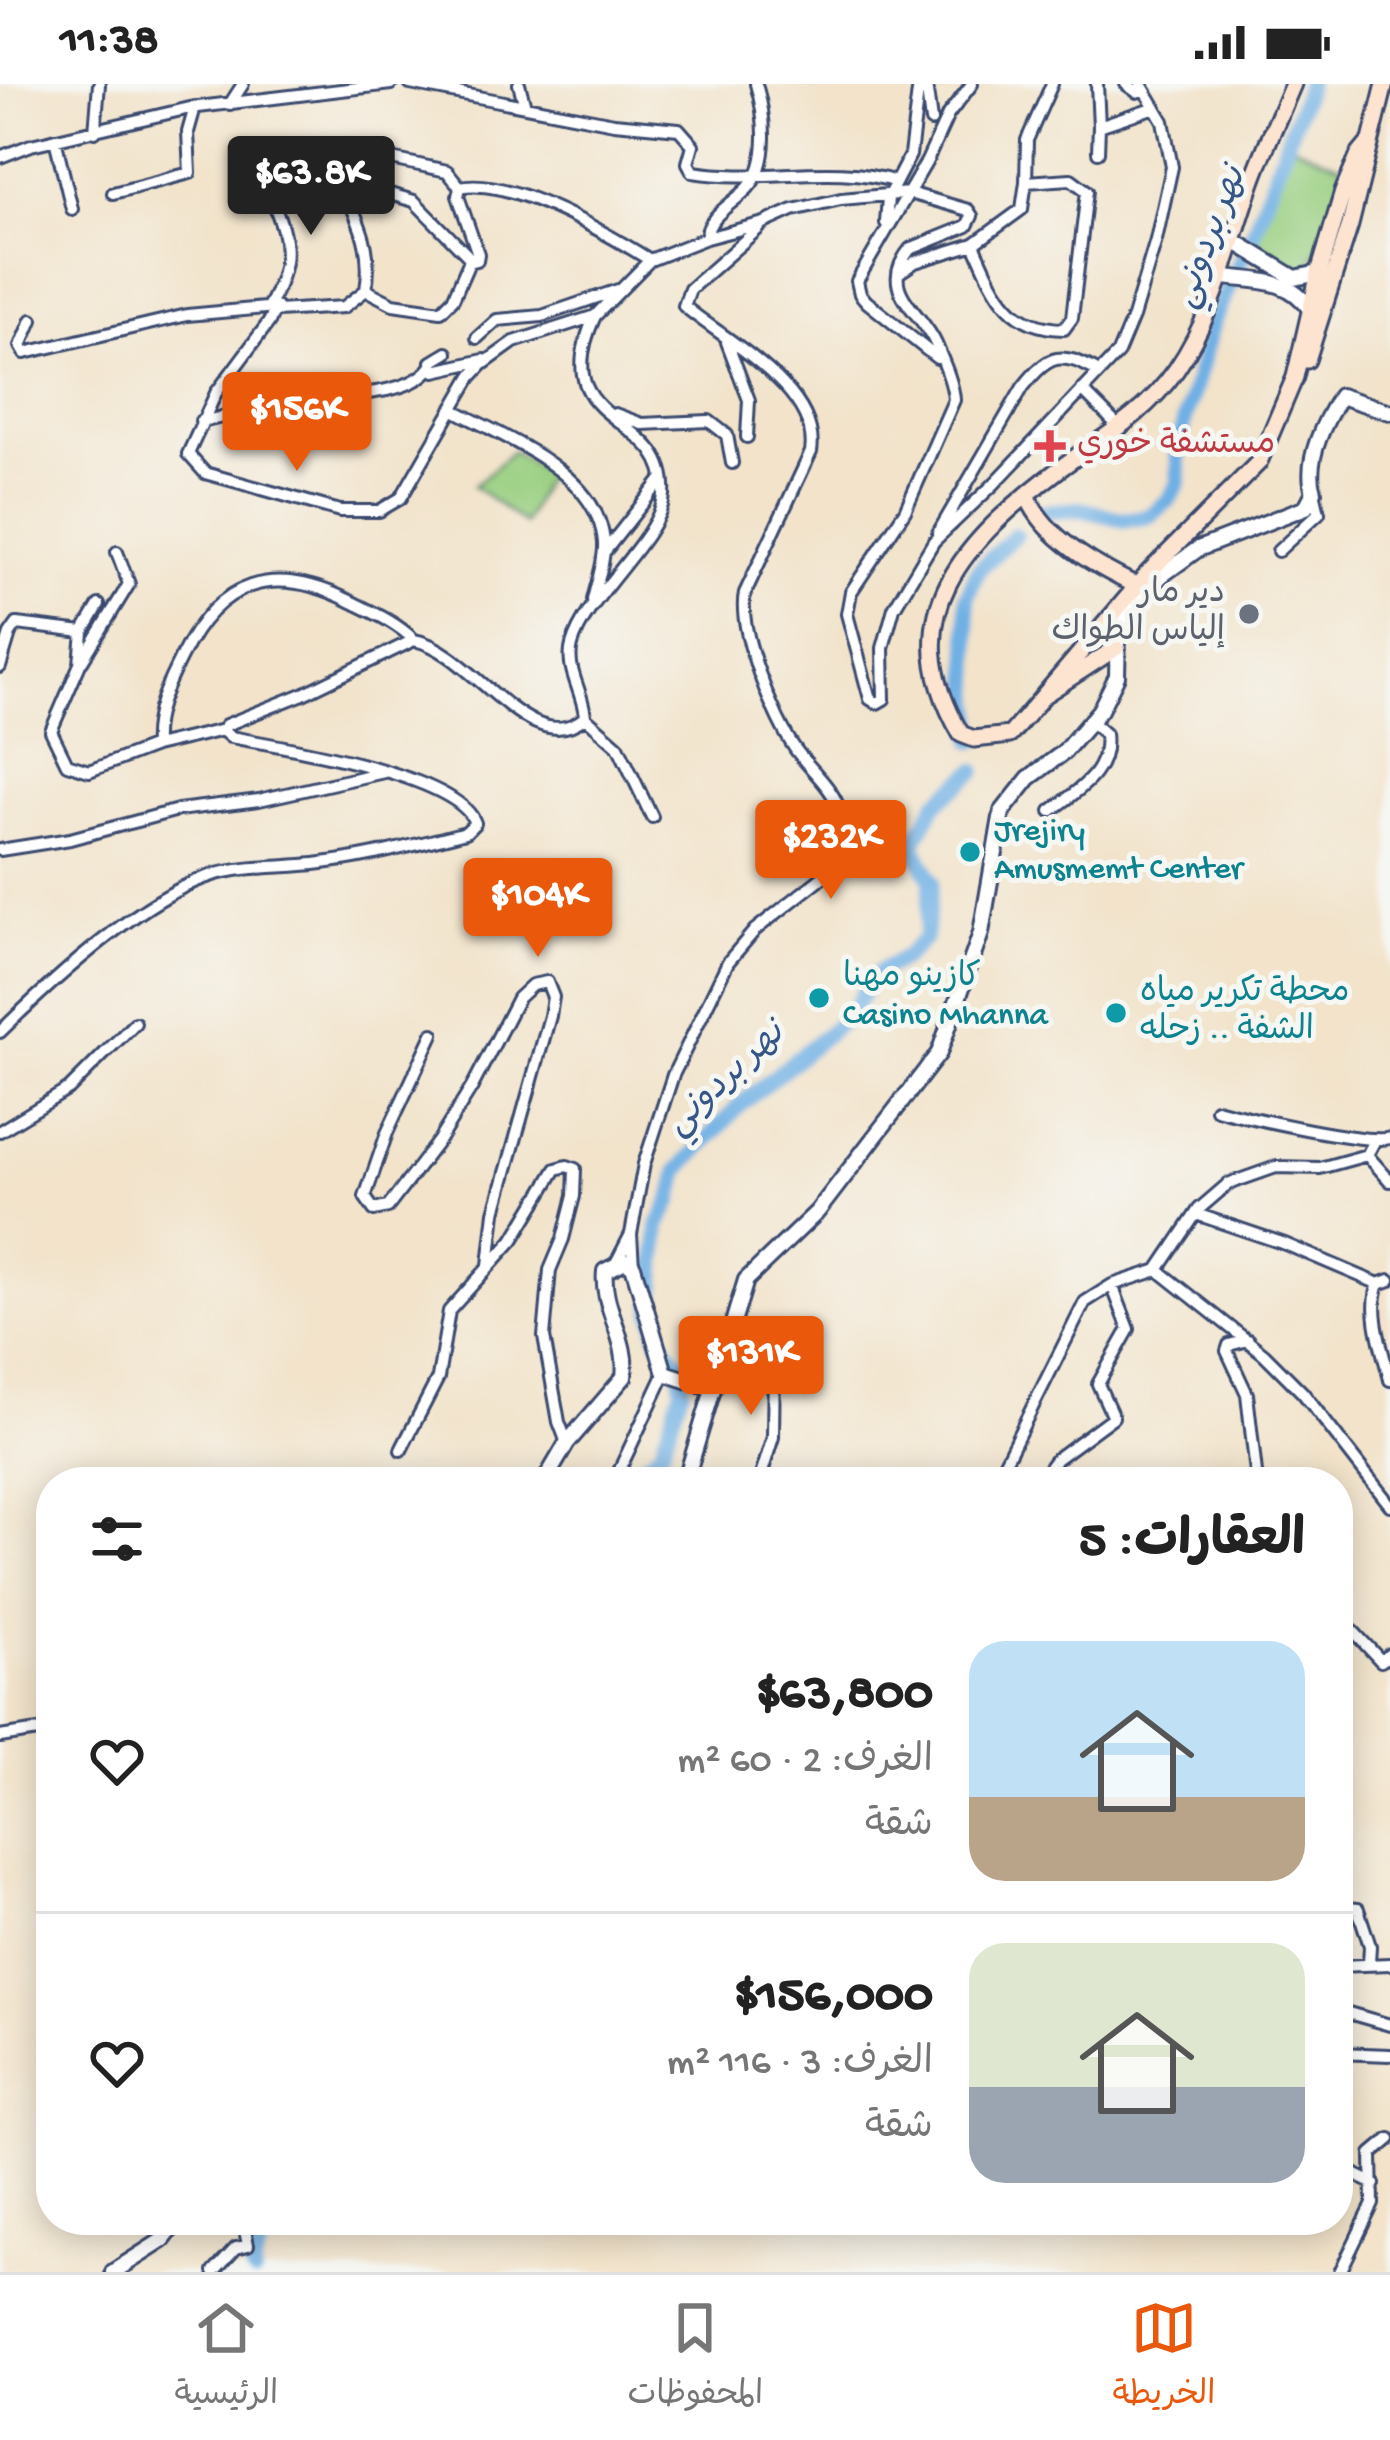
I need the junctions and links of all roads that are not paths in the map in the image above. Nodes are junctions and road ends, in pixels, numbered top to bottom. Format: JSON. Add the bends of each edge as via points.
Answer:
{"nodes":[{"id":1,"x":99,"y":84,"type":"edge"},
{"id":2,"x":243,"y":84,"type":"edge"},
{"id":3,"x":391,"y":84,"type":"edge"},
{"id":4,"x":410,"y":84,"type":"edge"},
{"id":5,"x":519,"y":84,"type":"edge"},
{"id":6,"x":756,"y":84,"type":"edge"},
{"id":7,"x":922,"y":84,"type":"edge"},
{"id":8,"x":972,"y":84,"type":"edge"},
{"id":9,"x":1052,"y":84,"type":"edge"},
{"id":10,"x":1097,"y":84,"type":"edge"},
{"id":11,"x":1126,"y":84,"type":"edge"},
{"id":12,"x":1385,"y":84,"type":"edge"},
{"id":13,"x":1142,"y":87,"type":"edge"},
{"id":14,"x":1286,"y":87,"type":"edge"},
{"id":15,"x":477,"y":91,"type":"edge"},
{"id":16,"x":230,"y":104,"type":"junction"},
{"id":17,"x":525,"y":106,"type":"junction"},
{"id":18,"x":195,"y":107,"type":"junction"},
{"id":19,"x":1155,"y":107,"type":"junction"},
{"id":20,"x":916,"y":125,"type":"junction"},
{"id":21,"x":936,"y":125,"type":"junction"},
{"id":22,"x":1099,"y":126,"type":"junction"},
{"id":23,"x":95,"y":132,"type":"junction"},
{"id":24,"x":1377,"y":134,"type":"edge"},
{"id":25,"x":55,"y":140,"type":"junction"},
{"id":26,"x":1099,"y":152,"type":"dead end"},
{"id":27,"x":910,"y":155,"type":"junction"},
{"id":28,"x":0,"y":157,"type":"edge"},
{"id":29,"x":927,"y":160,"type":"junction"},
{"id":30,"x":261,"y":163,"type":"dead end"},
{"id":31,"x":754,"y":178,"type":"junction"},
{"id":32,"x":896,"y":182,"type":"junction"},
{"id":33,"x":1026,"y":182,"type":"junction"},
{"id":34,"x":342,"y":185,"type":"junction"},
{"id":35,"x":460,"y":187,"type":"junction"},
{"id":36,"x":113,"y":193,"type":"dead end"},
{"id":37,"x":909,"y":194,"type":"junction"},
{"id":38,"x":888,"y":197,"type":"junction"},
{"id":39,"x":72,"y":209,"type":"dead end"},
{"id":40,"x":764,"y":224,"type":"junction"},
{"id":41,"x":886,"y":226,"type":"junction"},
{"id":42,"x":706,"y":238,"type":"junction"},
{"id":43,"x":1237,"y":243,"type":"junction"},
{"id":44,"x":974,"y":244,"type":"junction"},
{"id":45,"x":470,"y":260,"type":"junction"},
{"id":46,"x":650,"y":260,"type":"junction"},
{"id":47,"x":1262,"y":260,"type":"junction"},
{"id":48,"x":1318,"y":273,"type":"junction"},
{"id":49,"x":898,"y":274,"type":"junction"},
{"id":50,"x":1223,"y":277,"type":"junction"},
{"id":51,"x":1256,"y":282,"type":"junction"},
{"id":52,"x":621,"y":289,"type":"junction"},
{"id":53,"x":366,"y":290,"type":"junction"},
{"id":54,"x":272,"y":309,"type":"junction"},
{"id":55,"x":1310,"y":309,"type":"junction"},
{"id":56,"x":595,"y":316,"type":"junction"},
{"id":57,"x":32,"y":320,"type":"dead end"},
{"id":58,"x":477,"y":338,"type":"dead end"},
{"id":59,"x":726,"y":338,"type":"junction"},
{"id":60,"x":447,"y":353,"type":"dead end"},
{"id":61,"x":488,"y":360,"type":"junction"},
{"id":62,"x":940,"y":361,"type":"junction"},
{"id":63,"x":431,"y":367,"type":"junction"},
{"id":64,"x":1099,"y":372,"type":"junction"},
{"id":65,"x":1295,"y":377,"type":"junction"},
{"id":66,"x":1082,"y":390,"type":"junction"},
{"id":67,"x":452,"y":409,"type":"junction"},
{"id":68,"x":608,"y":411,"type":"junction"},
{"id":69,"x":1390,"y":412,"type":"edge"},
{"id":70,"x":201,"y":421,"type":"junction"},
{"id":71,"x":1121,"y":429,"type":"junction"},
{"id":72,"x":747,"y":437,"type":"dead end"},
{"id":73,"x":732,"y":463,"type":"dead end"},
{"id":74,"x":662,"y":478,"type":"junction"},
{"id":75,"x":1314,"y":492,"type":"junction"},
{"id":76,"x":1028,"y":497,"type":"junction"},
{"id":77,"x":934,"y":541,"type":"junction"},
{"id":78,"x":1278,"y":551,"type":"dead end"},
{"id":79,"x":117,"y":552,"type":"dead end"},
{"id":80,"x":604,"y":553,"type":"junction"},
{"id":81,"x":1141,"y":589,"type":"junction"},
{"id":82,"x":592,"y":603,"type":"junction"},
{"id":83,"x":99,"y":604,"type":"dead end"},
{"id":84,"x":83,"y":632,"type":"junction"},
{"id":85,"x":414,"y":640,"type":"junction"},
{"id":86,"x":1116,"y":648,"type":"junction"},
{"id":87,"x":80,"y":664,"type":"junction"},
{"id":88,"x":0,"y":667,"type":"edge"},
{"id":89,"x":1039,"y":697,"type":"junction"},
{"id":90,"x":585,"y":717,"type":"junction"},
{"id":91,"x":1090,"y":722,"type":"junction"},
{"id":92,"x":223,"y":730,"type":"junction"},
{"id":93,"x":155,"y":746,"type":"junction"},
{"id":94,"x":393,"y":770,"type":"junction"},
{"id":95,"x":1051,"y":811,"type":"dead end"},
{"id":96,"x":652,"y":817,"type":"dead end"},
{"id":97,"x":0,"y":850,"type":"edge"},
{"id":98,"x":135,"y":1023,"type":"dead end"},
{"id":99,"x":0,"y":1032,"type":"edge"},
{"id":100,"x":433,"y":1034,"type":"dead end"},
{"id":101,"x":1216,"y":1109,"type":"dead end"},
{"id":102,"x":0,"y":1131,"type":"edge"},
{"id":103,"x":1390,"y":1138,"type":"edge"},
{"id":104,"x":1374,"y":1142,"type":"junction"},
{"id":105,"x":1367,"y":1155,"type":"junction"},
{"id":106,"x":1390,"y":1181,"type":"edge"},
{"id":107,"x":1196,"y":1214,"type":"junction"},
{"id":108,"x":632,"y":1234,"type":"junction"},
{"id":109,"x":616,"y":1263,"type":"junction"},
{"id":110,"x":489,"y":1265,"type":"junction"},
{"id":111,"x":633,"y":1267,"type":"junction"},
{"id":112,"x":1158,"y":1270,"type":"junction"},
{"id":113,"x":1384,"y":1282,"type":"edge"},
{"id":114,"x":1112,"y":1285,"type":"junction"},
{"id":115,"x":1248,"y":1340,"type":"junction"},
{"id":116,"x":774,"y":1358,"type":"dead end"},
{"id":117,"x":670,"y":1376,"type":"junction"},
{"id":118,"x":1390,"y":1381,"type":"edge"},
{"id":119,"x":711,"y":1388,"type":"junction"},
{"id":120,"x":567,"y":1443,"type":"junction"},
{"id":121,"x":401,"y":1450,"type":"dead end"},
{"id":122,"x":553,"y":1467,"type":"edge"},
{"id":123,"x":621,"y":1467,"type":"edge"},
{"id":124,"x":688,"y":1467,"type":"edge"},
{"id":125,"x":763,"y":1467,"type":"edge"},
{"id":126,"x":1002,"y":1467,"type":"edge"},
{"id":127,"x":1052,"y":1467,"type":"edge"},
{"id":128,"x":1254,"y":1467,"type":"edge"},
{"id":129,"x":1390,"y":1505,"type":"edge"},
{"id":130,"x":1353,"y":1631,"type":"dead end"},
{"id":131,"x":1390,"y":1654,"type":"edge"},
{"id":132,"x":36,"y":1731,"type":"edge"},
{"id":133,"x":0,"y":1737,"type":"edge"},
{"id":134,"x":1353,"y":1908,"type":"edge"},
{"id":135,"x":1369,"y":1962,"type":"junction"},
{"id":136,"x":1353,"y":1964,"type":"edge"},
{"id":137,"x":1390,"y":1964,"type":"edge"},
{"id":138,"x":1353,"y":2015,"type":"edge"},
{"id":139,"x":1390,"y":2025,"type":"edge"},
{"id":140,"x":1353,"y":2054,"type":"edge"},
{"id":141,"x":1390,"y":2055,"type":"edge"},
{"id":142,"x":1390,"y":2139,"type":"edge"},
{"id":143,"x":1353,"y":2174,"type":"edge"},
{"id":144,"x":1374,"y":2184,"type":"junction"},
{"id":145,"x":164,"y":2235,"type":"edge"},
{"id":146,"x":246,"y":2235,"type":"edge"},
{"id":147,"x":113,"y":2272,"type":"edge"},
{"id":148,"x":214,"y":2272,"type":"edge"},
{"id":149,"x":1340,"y":2272,"type":"edge"}],
"edges":[{"from":1,"to":23,"type":"street"},
{"from":2,"to":16,"type":"street"},
{"from":3,"to":16,"type":"street"},
{"from":4,"to":15,"type":"street"},
{"from":5,"to":17,"type":"street"},
{"from":6,"to":31,"type":"street","via":[[764,138]]},
{"from":7,"to":20,"type":"street"},
{"from":7,"to":21,"type":"street"},
{"from":8,"to":21,"type":"street"},
{"from":9,"to":33,"type":"street","via":[[1027,140]]},
{"from":10,"to":22,"type":"street"},
{"from":11,"to":13,"type":"street"},
{"from":12,"to":24,"type":"main road"},
{"from":13,"to":19,"type":"street"},
{"from":14,"to":43,"type":"main road"},
{"from":15,"to":17,"type":"street"},
{"from":16,"to":18,"type":"street"},
{"from":17,"to":31,"type":"street","via":[[679,129],[693,146],[693,172]]},
{"from":18,"to":23,"type":"street"},
{"from":18,"to":36,"type":"street","via":[[190,173]]},
{"from":19,"to":22,"type":"street"},
{"from":19,"to":64,"type":"street","via":[[1168,138],[1170,186],[1133,316],[1118,353]]},
{"from":20,"to":21,"type":"street"},
{"from":20,"to":27,"type":"street"},
{"from":21,"to":29,"type":"street"},
{"from":22,"to":26,"type":"street"},
{"from":23,"to":25,"type":"street"},
{"from":24,"to":48,"type":"main road","via":[[1343,192]]},
{"from":24,"to":65,"type":"main road","via":[[1314,344]]},
{"from":25,"to":28,"type":"street"},
{"from":25,"to":39,"type":"street"},
{"from":27,"to":29,"type":"street"},
{"from":27,"to":32,"type":"street"},
{"from":29,"to":37,"type":"street"},
{"from":30,"to":54,"type":"street","via":[[289,246]]},
{"from":31,"to":32,"type":"street","via":[[854,173]]},
{"from":31,"to":42,"type":"street"},
{"from":32,"to":38,"type":"street"},
{"from":33,"to":44,"type":"street","via":[[1022,209]]},
{"from":33,"to":44,"type":"street","via":[[1071,179],[1088,194],[1064,329],[1044,328],[1008,308]]},
{"from":34,"to":35,"type":"street","via":[[328,153],[336,147],[447,171]]},
{"from":34,"to":45,"type":"street","via":[[414,201]]},
{"from":34,"to":53,"type":"street","via":[[364,233]]},
{"from":35,"to":45,"type":"street","via":[[478,254]]},
{"from":35,"to":46,"type":"street","via":[[484,186],[573,216]]},
{"from":37,"to":38,"type":"street"},
{"from":37,"to":41,"type":"street"},
{"from":37,"to":49,"type":"street","via":[[972,216],[963,229],[910,249]]},
{"from":38,"to":40,"type":"street","via":[[793,210]]},
{"from":38,"to":41,"type":"street"},
{"from":40,"to":42,"type":"street"},
{"from":40,"to":59,"type":"street","via":[[685,300]]},
{"from":41,"to":62,"type":"street","via":[[857,281],[860,294]]},
{"from":42,"to":46,"type":"street"},
{"from":43,"to":47,"type":"street"},
{"from":43,"to":50,"type":"main road"},
{"from":44,"to":49,"type":"street"},
{"from":45,"to":53,"type":"street","via":[[441,311],[393,304]]},
{"from":46,"to":52,"type":"street"},
{"from":47,"to":48,"type":"street","via":[[1301,280]]},
{"from":47,"to":51,"type":"street","via":[[1265,273]]},
{"from":48,"to":55,"type":"main road"},
{"from":49,"to":62,"type":"street","via":[[900,293]]},
{"from":50,"to":51,"type":"street"},
{"from":50,"to":71,"type":"main road","via":[[1179,366]]},
{"from":51,"to":55,"type":"street","via":[[1288,286]]},
{"from":52,"to":56,"type":"street"},
{"from":52,"to":58,"type":"street","via":[[542,316],[497,320]]},
{"from":53,"to":54,"type":"street","via":[[344,307]]},
{"from":54,"to":57,"type":"street","via":[[187,315],[25,352]]},
{"from":54,"to":70,"type":"street"},
{"from":55,"to":65,"type":"main road"},
{"from":56,"to":61,"type":"street","via":[[514,342]]},
{"from":56,"to":68,"type":"street","via":[[579,374]]},
{"from":59,"to":72,"type":"street","via":[[749,400]]},
{"from":59,"to":108,"type":"street","via":[[774,375],[810,430],[812,452],[746,593],[744,617],[776,717],[838,805],[842,826],[830,872],[754,930],[728,962],[673,1076]]},
{"from":60,"to":63,"type":"street"},
{"from":61,"to":63,"type":"street"},
{"from":61,"to":67,"type":"street"},
{"from":62,"to":77,"type":"street","via":[[953,400],[918,484],[851,592],[847,614],[878,704],[894,608]]},
{"from":63,"to":70,"type":"street","via":[[422,380],[394,387],[255,405]]},
{"from":64,"to":66,"type":"street"},
{"from":64,"to":77,"type":"street","via":[[1074,358],[1040,366]]},
{"from":65,"to":81,"type":"main road","via":[[1253,470]]},
{"from":66,"to":71,"type":"street"},
{"from":66,"to":77,"type":"street"},
{"from":67,"to":70,"type":"street","via":[[401,498],[364,513],[206,473],[188,454]]},
{"from":67,"to":80,"type":"street","via":[[566,476],[596,515]]},
{"from":68,"to":73,"type":"street","via":[[643,424],[709,421],[727,435]]},
{"from":68,"to":74,"type":"street","via":[[646,445]]},
{"from":69,"to":75,"type":"street","via":[[1340,396],[1310,464]]},
{"from":71,"to":76,"type":"main road"},
{"from":74,"to":80,"type":"street"},
{"from":74,"to":82,"type":"street","via":[[653,524]]},
{"from":75,"to":78,"type":"street","via":[[1318,513]]},
{"from":75,"to":81,"type":"street","via":[[1303,510],[1198,549]]},
{"from":76,"to":81,"type":"main road","via":[[1081,554]]},
{"from":76,"to":89,"type":"main road","via":[[952,572],[932,644],[947,711],[961,734],[1010,735]]},
{"from":79,"to":87,"type":"street","via":[[129,584]]},
{"from":80,"to":82,"type":"street"},
{"from":81,"to":86,"type":"street"},
{"from":81,"to":89,"type":"main road"},
{"from":82,"to":90,"type":"street","via":[[570,650]]},
{"from":83,"to":84,"type":"street"},
{"from":84,"to":87,"type":"street"},
{"from":84,"to":88,"type":"street","via":[[17,624]]},
{"from":85,"to":90,"type":"street","via":[[445,653],[535,725],[571,729]]},
{"from":85,"to":92,"type":"street"},
{"from":85,"to":93,"type":"street","via":[[311,584],[266,581],[242,589],[215,604],[188,642],[153,724]]},
{"from":86,"to":89,"type":"main road"},
{"from":86,"to":91,"type":"street","via":[[1117,676]]},
{"from":87,"to":93,"type":"street","via":[[51,731],[67,764],[89,771]]},
{"from":90,"to":96,"type":"street","via":[[618,746]]},
{"from":91,"to":95,"type":"street","via":[[1105,734],[1102,764]]},
{"from":91,"to":119,"type":"street","via":[[1002,812],[981,933],[939,1053],[817,1212],[746,1280]]},
{"from":92,"to":93,"type":"street"},
{"from":92,"to":94,"type":"street"},
{"from":94,"to":97,"type":"street"},
{"from":94,"to":99,"type":"street","via":[[462,805],[475,823],[471,831],[356,859],[194,882],[130,922]]},
{"from":98,"to":102,"type":"street","via":[[69,1089]]},
{"from":100,"to":110,"type":"street","via":[[372,1176],[365,1198],[374,1210],[388,1207],[439,1140],[518,998],[548,982],[550,1016],[495,1212]]},
{"from":101,"to":104,"type":"street"},
{"from":103,"to":104,"type":"street"},
{"from":104,"to":105,"type":"street"},
{"from":105,"to":106,"type":"street"},
{"from":105,"to":107,"type":"street","via":[[1253,1173]]},
{"from":107,"to":112,"type":"street"},
{"from":107,"to":113,"type":"street"},
{"from":108,"to":109,"type":"street"},
{"from":108,"to":111,"type":"street"},
{"from":109,"to":111,"type":"street"},
{"from":109,"to":120,"type":"street","via":[[605,1271],[604,1286],[624,1377]]},
{"from":110,"to":120,"type":"street","via":[[514,1240],[556,1169],[574,1168],[544,1337]]},
{"from":110,"to":121,"type":"street","via":[[449,1311],[438,1378]]},
{"from":111,"to":117,"type":"street"},
{"from":112,"to":114,"type":"street"},
{"from":112,"to":115,"type":"street"},
{"from":113,"to":118,"type":"street","via":[[1374,1296]]},
{"from":114,"to":126,"type":"street","via":[[1085,1302]]},
{"from":114,"to":127,"type":"street","via":[[1129,1329],[1098,1384],[1113,1417]]},
{"from":115,"to":128,"type":"street","via":[[1227,1351],[1247,1394]]},
{"from":115,"to":129,"type":"street","via":[[1303,1393]]},
{"from":116,"to":125,"type":"street"},
{"from":117,"to":119,"type":"street"},
{"from":117,"to":123,"type":"street"},
{"from":119,"to":124,"type":"street"},
{"from":120,"to":122,"type":"street"},
{"from":130,"to":131,"type":"street","via":[[1381,1660]]},
{"from":132,"to":133,"type":"street"},
{"from":134,"to":135,"type":"street"},
{"from":135,"to":136,"type":"street"},
{"from":135,"to":137,"type":"street"},
{"from":138,"to":139,"type":"street"},
{"from":140,"to":141,"type":"street"},
{"from":142,"to":144,"type":"street","via":[[1372,2154]]},
{"from":143,"to":144,"type":"street"},
{"from":144,"to":149,"type":"street","via":[[1373,2204]]},
{"from":145,"to":147,"type":"street"},
{"from":146,"to":148,"type":"street","via":[[248,2245]]}]}
